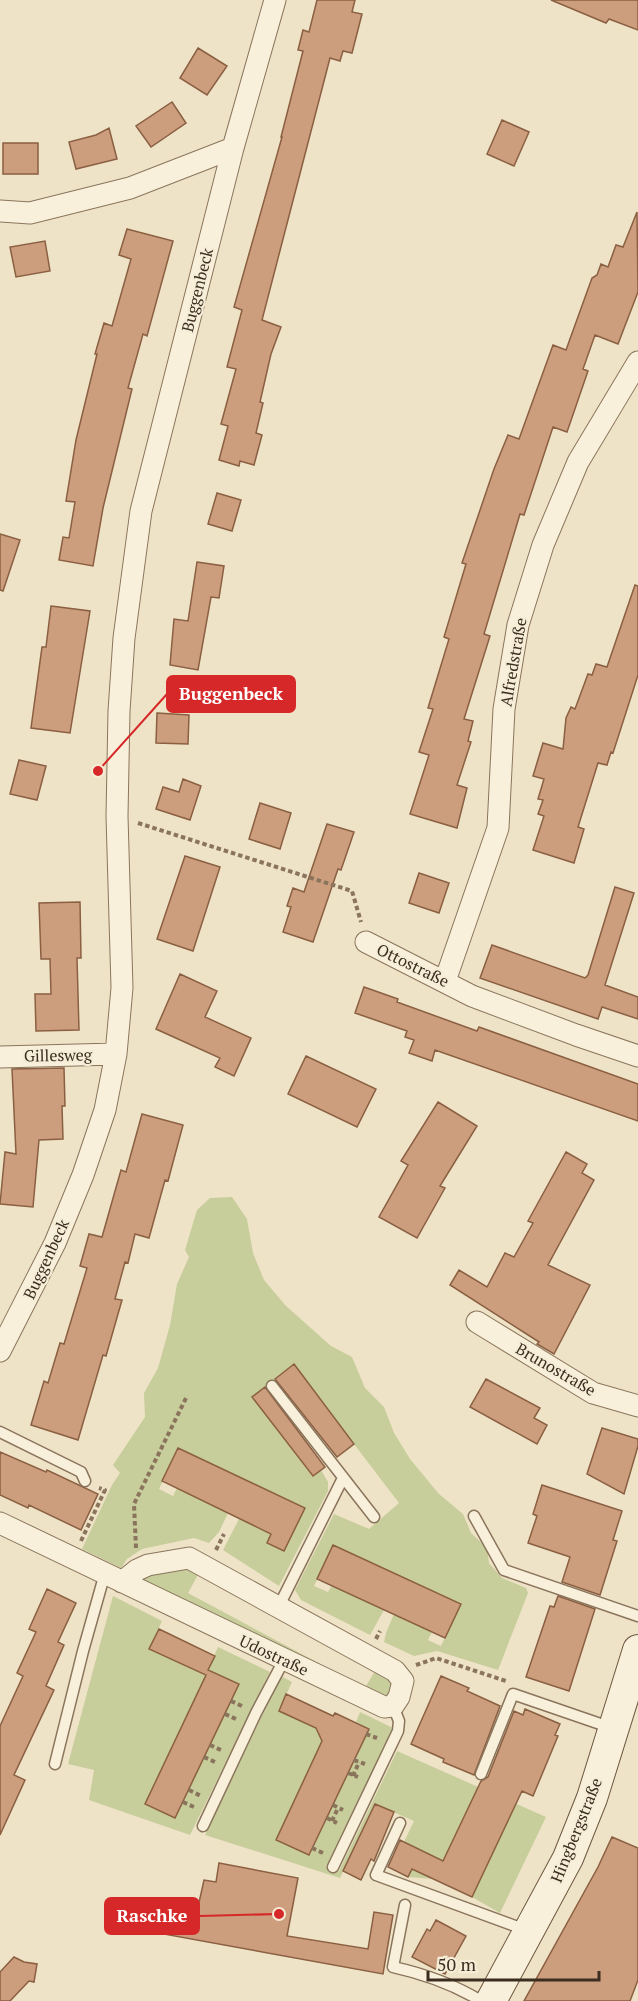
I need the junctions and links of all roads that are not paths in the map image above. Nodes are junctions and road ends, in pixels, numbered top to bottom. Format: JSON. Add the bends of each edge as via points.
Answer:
{"nodes":[{"id":1,"x":275,"y":0,"type":"edge"},
{"id":2,"x":233,"y":148,"type":"junction"},
{"id":3,"x":0,"y":211,"type":"edge"},
{"id":4,"x":638,"y":362,"type":"edge"},
{"id":5,"x":366,"y":942,"type":"road end"},
{"id":6,"x":445,"y":981,"type":"junction"},
{"id":7,"x":116,"y":1054,"type":"junction"},
{"id":8,"x":638,"y":1056,"type":"edge"},
{"id":9,"x":0,"y":1057,"type":"edge"},
{"id":10,"x":477,"y":1322,"type":"dead end"},
{"id":11,"x":6,"y":1327,"type":"edge"},
{"id":12,"x":0,"y":1351,"type":"edge"},
{"id":13,"x":272,"y":1386,"type":"dead end"},
{"id":14,"x":638,"y":1406,"type":"edge"},
{"id":15,"x":0,"y":1432,"type":"edge"},
{"id":16,"x":344,"y":1478,"type":"junction"},
{"id":17,"x":85,"y":1481,"type":"dead end"},
{"id":18,"x":474,"y":1516,"type":"dead end"},
{"id":19,"x":374,"y":1517,"type":"dead end"},
{"id":20,"x":0,"y":1522,"type":"edge"},
{"id":21,"x":122,"y":1575,"type":"junction"},
{"id":22,"x":279,"y":1606,"type":"junction"},
{"id":23,"x":638,"y":1616,"type":"edge"},
{"id":24,"x":638,"y":1650,"type":"edge"},
{"id":25,"x":284,"y":1660,"type":"junction"},
{"id":26,"x":393,"y":1706,"type":"junction"},
{"id":27,"x":613,"y":1729,"type":"junction"},
{"id":28,"x":55,"y":1764,"type":"dead end"},
{"id":29,"x":481,"y":1774,"type":"dead end"},
{"id":30,"x":400,"y":1823,"type":"dead end"},
{"id":31,"x":203,"y":1826,"type":"dead end"},
{"id":32,"x":333,"y":1867,"type":"dead end"},
{"id":33,"x":405,"y":1905,"type":"dead end"},
{"id":34,"x":529,"y":1931,"type":"junction"},
{"id":35,"x":481,"y":2001,"type":"edge"},
{"id":36,"x":491,"y":2001,"type":"edge"}],
"edges":[{"from":1,"to":2,"type":"street","name":"Buggenbeck"},
{"from":2,"to":3,"type":"street","via":[[130,188],[30,213]]},
{"from":2,"to":7,"type":"street","name":"Buggenbeck","via":[[141,511],[124,638],[117,816],[122,988]]},
{"from":4,"to":6,"type":"street","name":"Alfredstraße","via":[[578,462],[543,545],[518,626],[504,710],[498,828]]},
{"from":5,"to":6,"type":"street","name":"Ottostraße"},
{"from":6,"to":8,"type":"street","name":"Ottostraße","via":[[472,996]]},
{"from":7,"to":9,"type":"street","name":"Gillesweg"},
{"from":7,"to":11,"type":"street","name":"Buggenbeck","via":[[105,1110],[83,1175],[55,1243]]},
{"from":10,"to":14,"type":"street","name":"Brunostraße","via":[[593,1393]]},
{"from":11,"to":12,"type":"street","name":"Buggenbeck"},
{"from":13,"to":16,"type":"lane"},
{"from":15,"to":17,"type":"lane","via":[[81,1472]]},
{"from":16,"to":19,"type":"lane"},
{"from":16,"to":22,"type":"lane"},
{"from":18,"to":23,"type":"lane","via":[[504,1570]]},
{"from":20,"to":21,"type":"street","name":"Udostraße","via":[[73,1558]]},
{"from":21,"to":22,"type":"street","via":[[148,1565],[189,1558]]},
{"from":21,"to":25,"type":"street","name":"Udostraße"},
{"from":21,"to":28,"type":"lane"},
{"from":22,"to":26,"type":"street","via":[[395,1671],[403,1681]]},
{"from":24,"to":27,"type":"street","name":"Hingbergstraße"},
{"from":25,"to":26,"type":"street","name":"Udostraße","via":[[384,1707]]},
{"from":25,"to":31,"type":"lane"},
{"from":26,"to":32,"type":"lane","via":[[398,1731]]},
{"from":27,"to":29,"type":"lane","via":[[513,1694]]},
{"from":27,"to":34,"type":"street","name":"Hingbergstraße","via":[[568,1858]]},
{"from":30,"to":34,"type":"lane","via":[[376,1875]]},
{"from":33,"to":35,"type":"lane","via":[[393,1967],[427,1975]]},
{"from":34,"to":36,"type":"street","name":"Hingbergstraße"}]}
